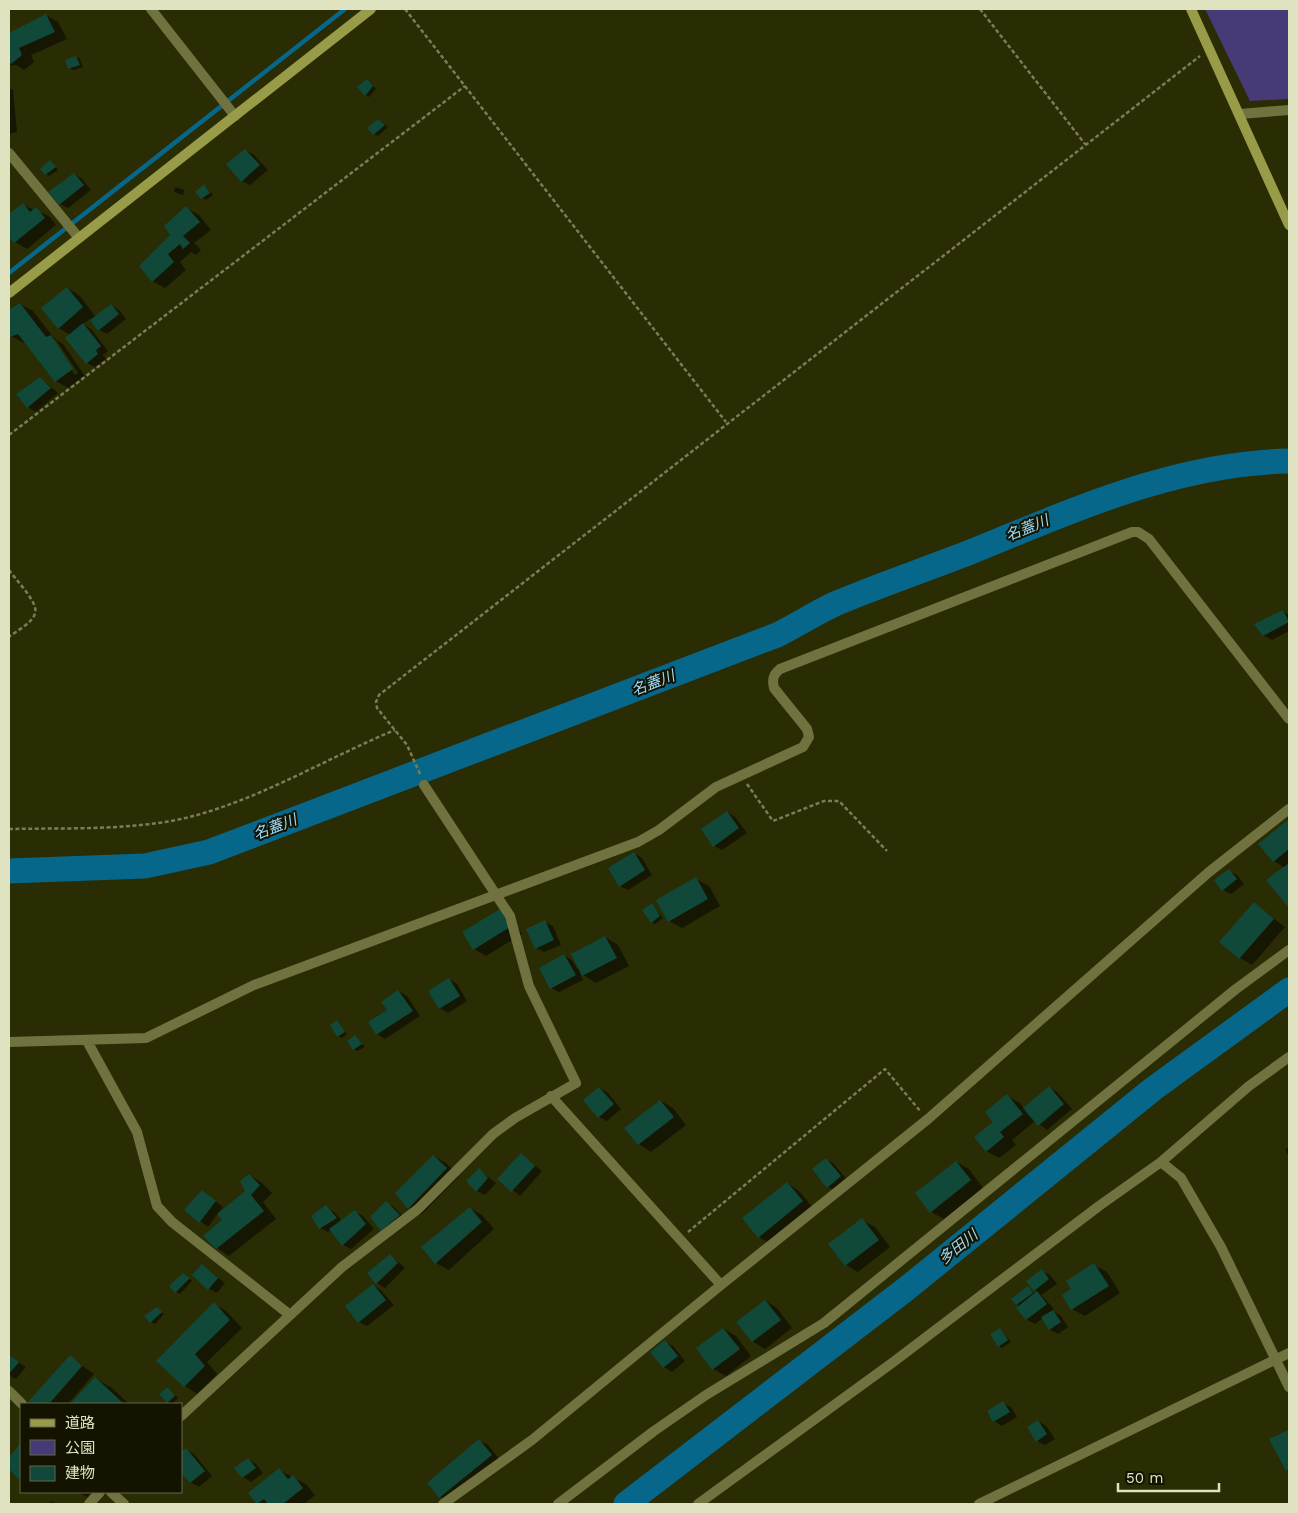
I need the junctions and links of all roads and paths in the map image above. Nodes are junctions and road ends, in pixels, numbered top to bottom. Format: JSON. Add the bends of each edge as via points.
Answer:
{"nodes":[{"id":1,"x":151,"y":9,"type":"edge"},
{"id":2,"x":371,"y":9,"type":"edge"},
{"id":3,"x":405,"y":9,"type":"edge"},
{"id":4,"x":980,"y":9,"type":"edge"},
{"id":5,"x":1191,"y":9,"type":"edge"},
{"id":6,"x":1212,"y":51,"type":"junction"},
{"id":7,"x":465,"y":86,"type":"junction"},
{"id":8,"x":1289,"y":110,"type":"edge"},
{"id":9,"x":232,"y":112,"type":"junction"},
{"id":10,"x":1240,"y":114,"type":"junction"},
{"id":11,"x":1085,"y":144,"type":"junction"},
{"id":12,"x":9,"y":153,"type":"edge"},
{"id":13,"x":1289,"y":225,"type":"edge"},
{"id":14,"x":76,"y":234,"type":"junction"},
{"id":15,"x":9,"y":293,"type":"edge"},
{"id":16,"x":727,"y":422,"type":"junction"},
{"id":17,"x":9,"y":435,"type":"edge"},
{"id":18,"x":9,"y":570,"type":"edge"},
{"id":19,"x":9,"y":637,"type":"edge"},
{"id":20,"x":1289,"y":719,"type":"edge"},
{"id":21,"x":395,"y":730,"type":"junction"},
{"id":22,"x":741,"y":775,"type":"junction"},
{"id":23,"x":424,"y":785,"type":"joint"},
{"id":24,"x":1289,"y":809,"type":"edge"},
{"id":25,"x":9,"y":829,"type":"edge"},
{"id":26,"x":886,"y":851,"type":"dead end"},
{"id":27,"x":495,"y":895,"type":"junction"},
{"id":28,"x":1289,"y":950,"type":"edge"},
{"id":29,"x":87,"y":1041,"type":"junction"},
{"id":30,"x":9,"y":1042,"type":"edge"},
{"id":31,"x":1289,"y":1057,"type":"edge"},
{"id":32,"x":552,"y":1096,"type":"junction"},
{"id":33,"x":928,"y":1119,"type":"junction"},
{"id":34,"x":1161,"y":1162,"type":"junction"},
{"id":35,"x":680,"y":1239,"type":"junction"},
{"id":36,"x":720,"y":1285,"type":"junction"},
{"id":37,"x":290,"y":1315,"type":"junction"},
{"id":38,"x":1289,"y":1353,"type":"edge"},
{"id":39,"x":1276,"y":1360,"type":"junction"},
{"id":40,"x":1289,"y":1387,"type":"edge"},
{"id":41,"x":9,"y":1391,"type":"edge"},
{"id":42,"x":21,"y":1403,"type":"edge"},
{"id":43,"x":182,"y":1415,"type":"edge"},
{"id":44,"x":99,"y":1493,"type":"edge"},
{"id":45,"x":112,"y":1493,"type":"edge"},
{"id":46,"x":88,"y":1504,"type":"edge"},
{"id":47,"x":124,"y":1504,"type":"edge"},
{"id":48,"x":443,"y":1504,"type":"edge"},
{"id":49,"x":558,"y":1504,"type":"edge"},
{"id":50,"x":698,"y":1504,"type":"edge"},
{"id":51,"x":979,"y":1504,"type":"edge"}],
"edges":[{"from":1,"to":9,"type":"street"},
{"from":2,"to":9,"type":"street"},
{"from":3,"to":7,"type":"path"},
{"from":4,"to":11,"type":"path"},
{"from":5,"to":6,"type":"street"},
{"from":6,"to":10,"type":"street"},
{"from":6,"to":11,"type":"path","via":[[1198,57]]},
{"from":7,"to":16,"type":"path"},
{"from":7,"to":17,"type":"path"},
{"from":8,"to":10,"type":"street"},
{"from":9,"to":14,"type":"street"},
{"from":10,"to":13,"type":"street"},
{"from":11,"to":16,"type":"path"},
{"from":12,"to":14,"type":"street"},
{"from":14,"to":15,"type":"street"},
{"from":16,"to":21,"type":"path","via":[[379,695],[377,708]]},
{"from":18,"to":19,"type":"path","via":[[36,605],[32,619]]},
{"from":20,"to":22,"type":"street","via":[[1149,539],[1132,532],[780,669],[772,681],[774,688],[809,737],[803,747]]},
{"from":21,"to":23,"type":"path","via":[[410,751]]},
{"from":21,"to":25,"type":"path","via":[[268,787],[192,816],[130,826]]},
{"from":22,"to":26,"type":"path","via":[[773,820],[824,800],[839,801]]},
{"from":22,"to":27,"type":"street","via":[[716,787],[638,842]]},
{"from":23,"to":27,"type":"street"},
{"from":24,"to":33,"type":"street","via":[[1210,872]]},
{"from":27,"to":29,"type":"street","via":[[254,985],[155,1035]]},
{"from":27,"to":32,"type":"street","via":[[510,916],[529,986],[576,1083]]},
{"from":28,"to":49,"type":"street","via":[[1236,989],[824,1323],[669,1421]]},
{"from":29,"to":30,"type":"street"},
{"from":29,"to":37,"type":"street","via":[[137,1132],[157,1206],[172,1222]]},
{"from":31,"to":34,"type":"street","via":[[1249,1086]]},
{"from":32,"to":35,"type":"street"},
{"from":32,"to":37,"type":"street","via":[[494,1134],[418,1209],[342,1267]]},
{"from":33,"to":35,"type":"path","via":[[885,1069]]},
{"from":33,"to":36,"type":"street"},
{"from":34,"to":39,"type":"street","via":[[1181,1178],[1221,1247]]},
{"from":34,"to":50,"type":"street","via":[[892,1364]]},
{"from":35,"to":36,"type":"street"},
{"from":36,"to":48,"type":"street","via":[[532,1440]]},
{"from":37,"to":43,"type":"street"},
{"from":38,"to":39,"type":"street"},
{"from":39,"to":40,"type":"street"},
{"from":39,"to":51,"type":"street"},
{"from":41,"to":42,"type":"street"},
{"from":44,"to":46,"type":"street"},
{"from":45,"to":47,"type":"street"}]}
